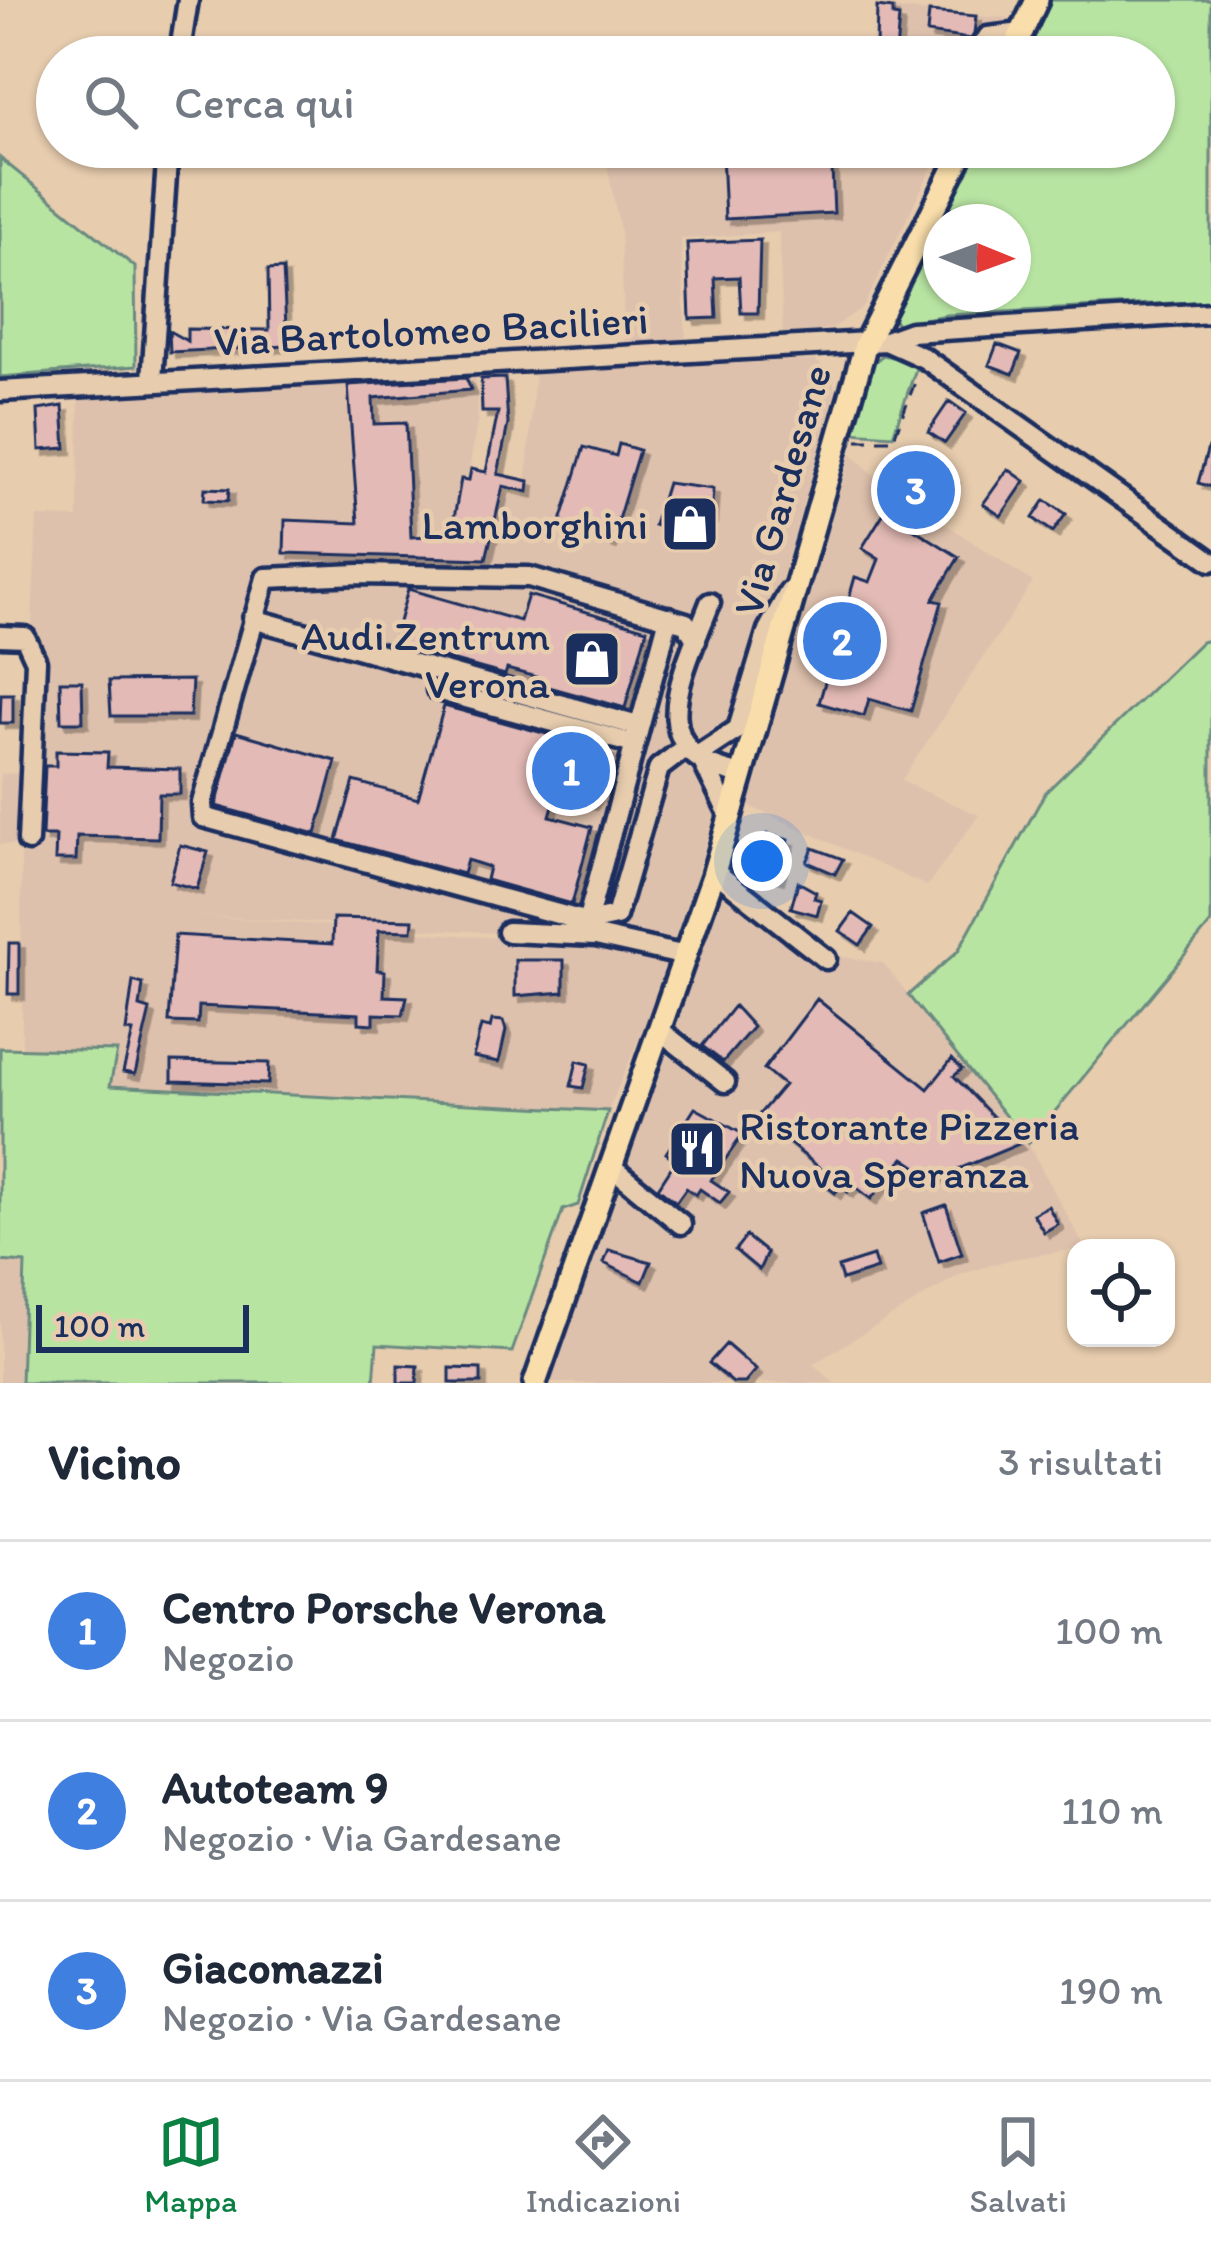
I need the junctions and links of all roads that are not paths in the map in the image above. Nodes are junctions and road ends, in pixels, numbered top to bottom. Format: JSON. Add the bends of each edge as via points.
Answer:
{"nodes":[{"id":1,"x":188,"y":0,"type":"edge"},
{"id":2,"x":1037,"y":0,"type":"edge"},
{"id":3,"x":1022,"y":33,"type":"junction"},
{"id":4,"x":182,"y":36,"type":"edge"},
{"id":5,"x":996,"y":36,"type":"edge"},
{"id":6,"x":1020,"y":36,"type":"edge"},
{"id":7,"x":167,"y":168,"type":"edge"},
{"id":8,"x":955,"y":168,"type":"edge"},
{"id":9,"x":1211,"y":314,"type":"edge"},
{"id":10,"x":876,"y":342,"type":"junction"},
{"id":11,"x":152,"y":380,"type":"junction"},
{"id":12,"x":0,"y":391,"type":"edge"},
{"id":13,"x":1211,"y":560,"type":"edge"},
{"id":14,"x":797,"y":576,"type":"junction"},
{"id":15,"x":710,"y":603,"type":"dead end"},
{"id":16,"x":669,"y":617,"type":"junction"},
{"id":17,"x":254,"y":619,"type":"junction"},
{"id":18,"x":0,"y":636,"type":"edge"},
{"id":19,"x":696,"y":640,"type":"junction"},
{"id":20,"x":437,"y":690,"type":"dead end"},
{"id":21,"x":673,"y":720,"type":"junction"},
{"id":22,"x":636,"y":735,"type":"junction"},
{"id":23,"x":692,"y":752,"type":"junction"},
{"id":24,"x":743,"y":765,"type":"junction"},
{"id":25,"x":659,"y":768,"type":"junction"},
{"id":26,"x":729,"y":814,"type":"junction"},
{"id":27,"x":28,"y":841,"type":"dead end"},
{"id":28,"x":714,"y":871,"type":"junction"},
{"id":29,"x":586,"y":922,"type":"junction"},
{"id":30,"x":508,"y":932,"type":"dead end"},
{"id":31,"x":686,"y":956,"type":"junction"},
{"id":32,"x":826,"y":959,"type":"dead end"},
{"id":33,"x":662,"y":1032,"type":"junction"},
{"id":34,"x":725,"y":1082,"type":"dead end"},
{"id":35,"x":612,"y":1167,"type":"junction"},
{"id":36,"x":681,"y":1224,"type":"dead end"},
{"id":37,"x":535,"y":1383,"type":"edge"}],
"edges":[{"from":1,"to":4,"type":"street"},
{"from":2,"to":3,"type":"main road"},
{"from":3,"to":5,"type":"street"},
{"from":3,"to":6,"type":"main road"},
{"from":7,"to":11,"type":"street"},
{"from":8,"to":10,"type":"main road","name":"Via Gardesane"},
{"from":9,"to":10,"type":"street","name":"Via Bartolomeo Bacilieri","via":[[911,332]]},
{"from":10,"to":11,"type":"street","name":"Via Bartolomeo Bacilieri"},
{"from":10,"to":13,"type":"street","via":[[924,358]]},
{"from":10,"to":14,"type":"main road","name":"Via Gardesane"},
{"from":11,"to":12,"type":"street","name":"Via Bartolomeo Bacilieri"},
{"from":14,"to":23,"type":"street","via":[[768,630],[738,729]]},
{"from":14,"to":24,"type":"main road","name":"Via Gardesane"},
{"from":15,"to":19,"type":"street"},
{"from":16,"to":17,"type":"street","via":[[529,578],[358,574],[266,578]]},
{"from":16,"to":19,"type":"street","via":[[686,623]]},
{"from":16,"to":22,"type":"street"},
{"from":17,"to":22,"type":"street"},
{"from":17,"to":29,"type":"street","via":[[203,818]]},
{"from":18,"to":27,"type":"street","via":[[26,637],[36,662]]},
{"from":19,"to":21,"type":"street"},
{"from":20,"to":22,"type":"street"},
{"from":21,"to":22,"type":"street"},
{"from":21,"to":23,"type":"street"},
{"from":22,"to":25,"type":"street"},
{"from":22,"to":29,"type":"street"},
{"from":23,"to":24,"type":"street","via":[[730,751]]},
{"from":23,"to":25,"type":"street"},
{"from":23,"to":26,"type":"street"},
{"from":24,"to":26,"type":"main road","name":"Via Gardesane"},
{"from":25,"to":29,"type":"street","via":[[620,908]]},
{"from":26,"to":28,"type":"main road","name":"Via Gardesane"},
{"from":28,"to":31,"type":"main road","name":"Via Gardesane"},
{"from":28,"to":32,"type":"street"},
{"from":30,"to":31,"type":"street","via":[[596,936]]},
{"from":31,"to":33,"type":"main road","name":"Via Gardesane"},
{"from":33,"to":34,"type":"street"},
{"from":33,"to":35,"type":"main road","name":"Via Gardesane"},
{"from":35,"to":36,"type":"street"},
{"from":35,"to":37,"type":"main road","name":"Via Gardesane"}]}
